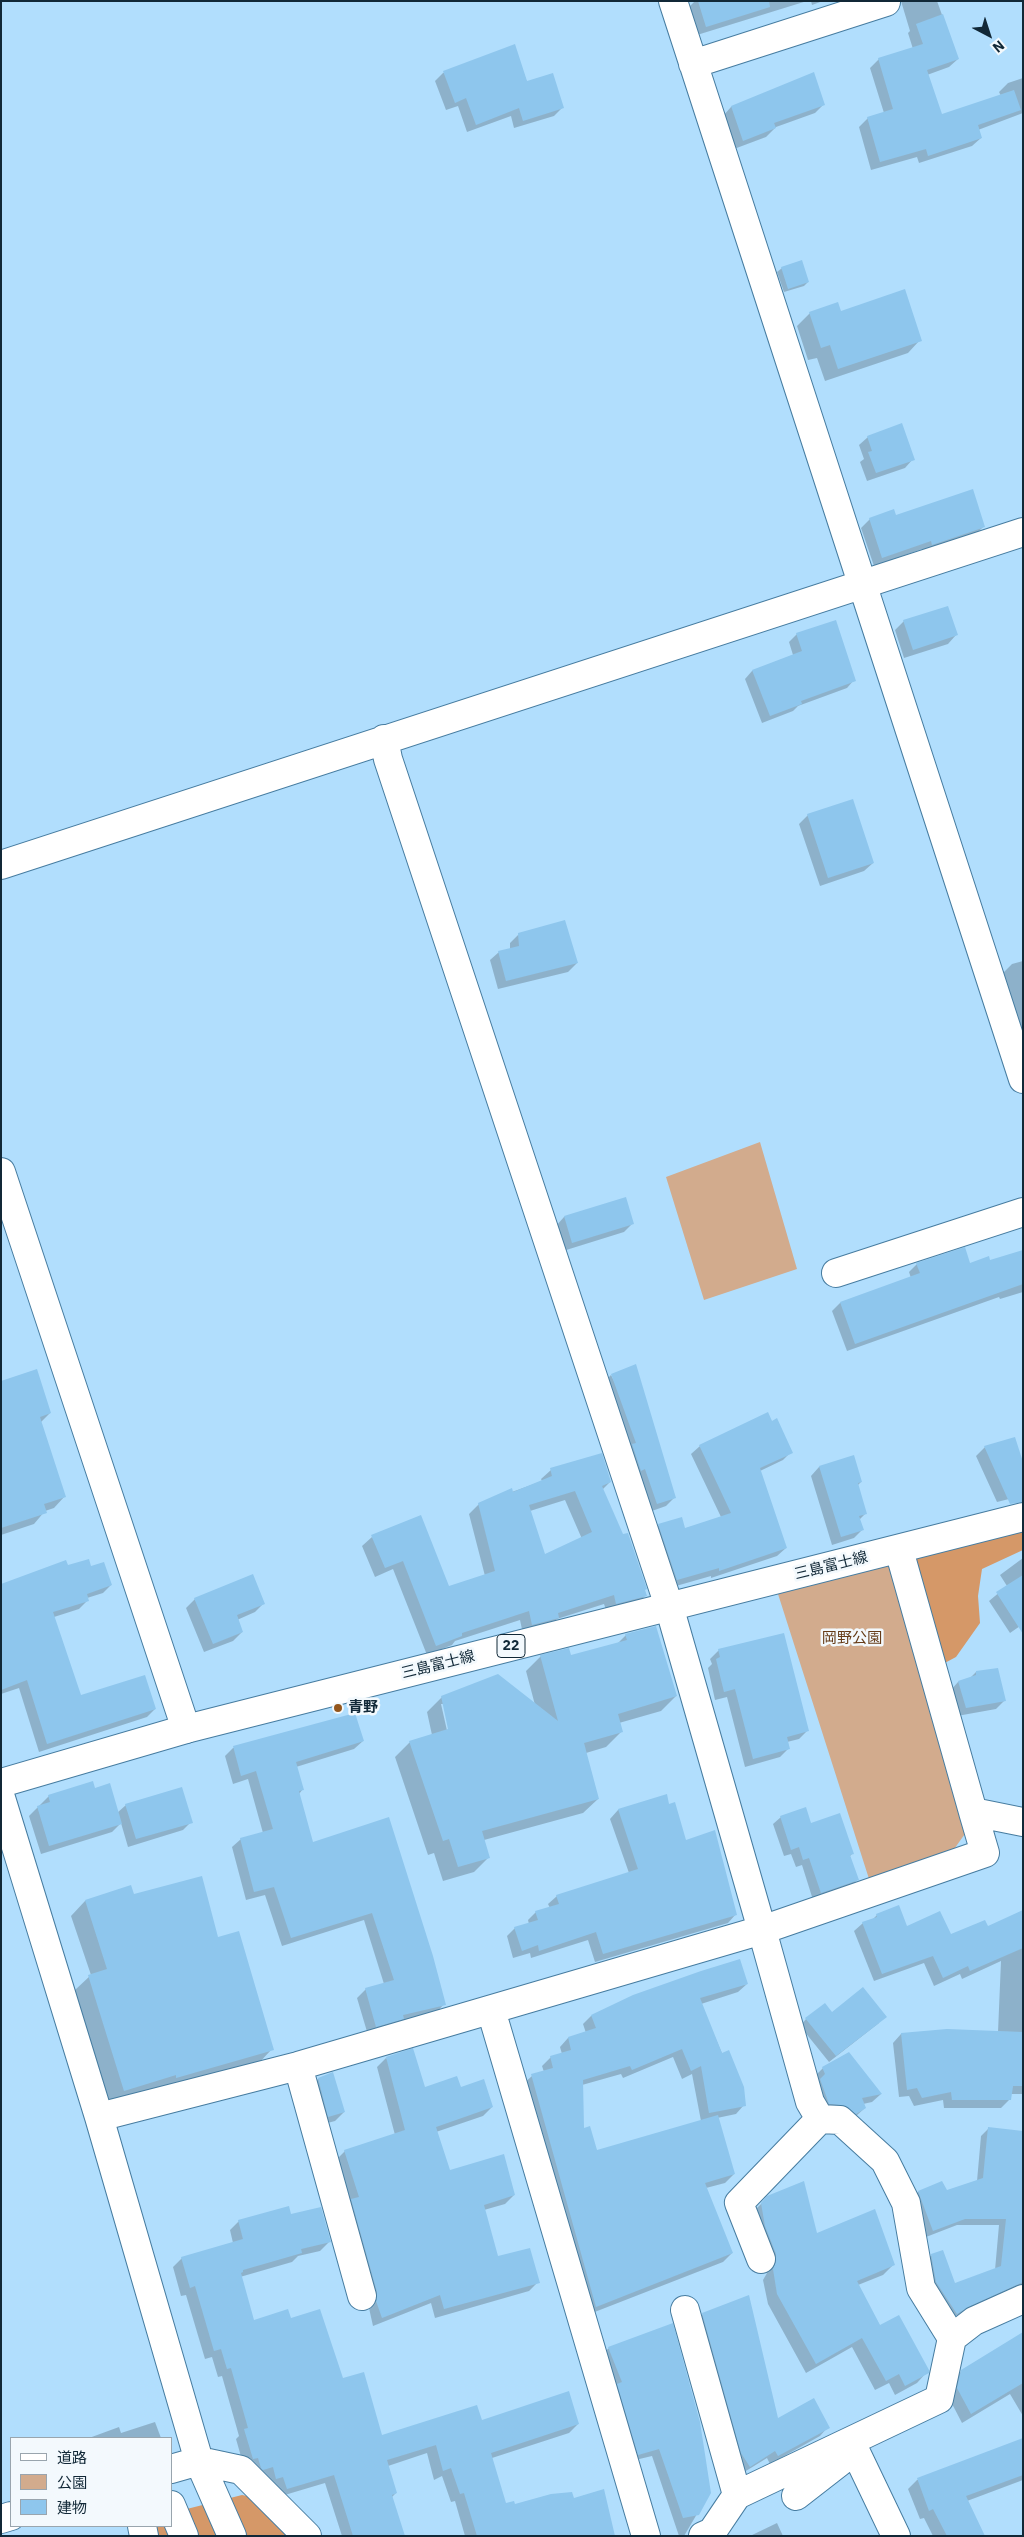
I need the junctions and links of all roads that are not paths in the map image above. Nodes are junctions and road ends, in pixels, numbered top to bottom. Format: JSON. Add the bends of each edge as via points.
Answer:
{"nodes":[{"id":1,"x":672,"y":1,"type":"edge"},
{"id":2,"x":886,"y":2,"type":"edge"},
{"id":3,"x":693,"y":64,"type":"junction"},
{"id":4,"x":1023,"y":532,"type":"edge"},
{"id":5,"x":863,"y":584,"type":"junction"},
{"id":6,"x":384,"y":739,"type":"junction"},
{"id":7,"x":1,"y":865,"type":"edge"},
{"id":8,"x":1023,"y":1079,"type":"edge"},
{"id":9,"x":1,"y":1172,"type":"edge"},
{"id":10,"x":1023,"y":1212,"type":"edge"},
{"id":11,"x":836,"y":1273,"type":"dead end"},
{"id":12,"x":1023,"y":1516,"type":"edge"},
{"id":13,"x":899,"y":1550,"type":"junction"},
{"id":14,"x":669,"y":1606,"type":"junction"},
{"id":15,"x":186,"y":1729,"type":"junction"},
{"id":16,"x":1,"y":1783,"type":"edge"},
{"id":17,"x":1,"y":1798,"type":"edge"},
{"id":18,"x":973,"y":1812,"type":"junction"},
{"id":19,"x":1023,"y":1822,"type":"edge"},
{"id":20,"x":762,"y":1930,"type":"junction"},
{"id":21,"x":491,"y":2010,"type":"junction"},
{"id":22,"x":298,"y":2066,"type":"junction"},
{"id":23,"x":99,"y":2116,"type":"junction"},
{"id":24,"x":820,"y":2118,"type":"junction"},
{"id":25,"x":760,"y":2259,"type":"dead end"},
{"id":26,"x":362,"y":2296,"type":"dead end"},
{"id":27,"x":1023,"y":2299,"type":"edge"},
{"id":28,"x":685,"y":2310,"type":"dead end"},
{"id":29,"x":952,"y":2338,"type":"junction"},
{"id":30,"x":853,"y":2446,"type":"junction"},
{"id":31,"x":199,"y":2461,"type":"junction"},
{"id":32,"x":172,"y":2469,"type":"edge"},
{"id":33,"x":737,"y":2495,"type":"junction"},
{"id":34,"x":796,"y":2496,"type":"dead end"},
{"id":35,"x":172,"y":2507,"type":"edge"},
{"id":36,"x":184,"y":2536,"type":"edge"},
{"id":37,"x":232,"y":2536,"type":"edge"},
{"id":38,"x":307,"y":2536,"type":"edge"},
{"id":39,"x":646,"y":2536,"type":"edge"},
{"id":40,"x":703,"y":2536,"type":"edge"},
{"id":41,"x":896,"y":2536,"type":"edge"}],
"edges":[{"from":1,"to":3,"type":"street"},
{"from":2,"to":3,"type":"street"},
{"from":3,"to":5,"type":"street"},
{"from":4,"to":5,"type":"street"},
{"from":5,"to":6,"type":"street"},
{"from":5,"to":8,"type":"street"},
{"from":6,"to":7,"type":"street"},
{"from":6,"to":14,"type":"street"},
{"from":9,"to":15,"type":"street"},
{"from":10,"to":11,"type":"street"},
{"from":12,"to":13,"type":"street","name":"三島富士線","number":"22"},
{"from":13,"to":14,"type":"street","name":"三島富士線","number":"22"},
{"from":13,"to":18,"type":"street"},
{"from":14,"to":15,"type":"street","name":"三島富士線","number":"22"},
{"from":14,"to":20,"type":"street"},
{"from":15,"to":16,"type":"street","name":"三島富士線","number":"22"},
{"from":17,"to":23,"type":"street"},
{"from":18,"to":19,"type":"street"},
{"from":18,"to":20,"type":"street","via":[[985,1853]]},
{"from":20,"to":21,"type":"street"},
{"from":20,"to":24,"type":"street","via":[[810,2102]]},
{"from":21,"to":22,"type":"street"},
{"from":21,"to":39,"type":"street"},
{"from":22,"to":23,"type":"street"},
{"from":22,"to":26,"type":"street"},
{"from":23,"to":31,"type":"street"},
{"from":24,"to":25,"type":"street","via":[[739,2203]]},
{"from":24,"to":29,"type":"street","via":[[840,2120],[885,2161],[906,2203],[921,2288]]},
{"from":27,"to":29,"type":"street","via":[[974,2321]]},
{"from":28,"to":33,"type":"street"},
{"from":29,"to":30,"type":"street","via":[[939,2400]]},
{"from":30,"to":33,"type":"street"},
{"from":30,"to":34,"type":"street"},
{"from":30,"to":41,"type":"street"},
{"from":31,"to":32,"type":"street"},
{"from":31,"to":37,"type":"street"},
{"from":31,"to":38,"type":"street","via":[[241,2470]]},
{"from":33,"to":40,"type":"street","via":[[712,2532]]},
{"from":35,"to":36,"type":"street"}]}
